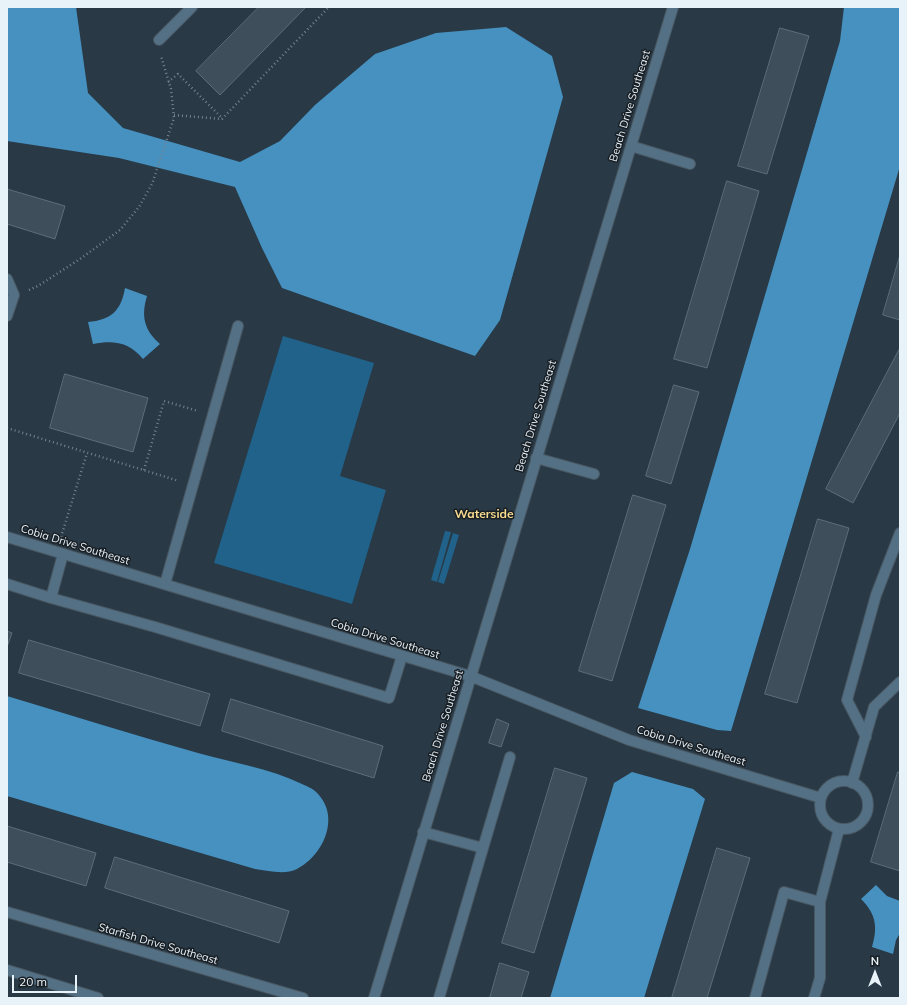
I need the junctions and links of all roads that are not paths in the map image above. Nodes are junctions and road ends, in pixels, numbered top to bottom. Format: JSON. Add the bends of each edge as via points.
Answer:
{"nodes":[{"id":1,"x":192,"y":7,"type":"edge"},
{"id":2,"x":673,"y":7,"type":"edge"},
{"id":3,"x":159,"y":40,"type":"road end"},
{"id":4,"x":631,"y":146,"type":"junction"},
{"id":5,"x":690,"y":164,"type":"dead end"},
{"id":6,"x":7,"y":278,"type":"edge"},
{"id":7,"x":7,"y":316,"type":"edge"},
{"id":8,"x":238,"y":326,"type":"dead end"},
{"id":9,"x":536,"y":458,"type":"junction"},
{"id":10,"x":594,"y":474,"type":"dead end"},
{"id":11,"x":900,"y":533,"type":"edge"},
{"id":12,"x":7,"y":536,"type":"edge"},
{"id":13,"x":60,"y":553,"type":"junction"},
{"id":14,"x":7,"y":584,"type":"edge"},
{"id":15,"x":165,"y":584,"type":"junction"},
{"id":16,"x":51,"y":598,"type":"junction"},
{"id":17,"x":402,"y":656,"type":"junction"},
{"id":18,"x":470,"y":676,"type":"junction"},
{"id":19,"x":900,"y":682,"type":"edge"},
{"id":20,"x":866,"y":737,"type":"junction"},
{"id":21,"x":510,"y":758,"type":"dead end"},
{"id":22,"x":852,"y":782,"type":"junction"},
{"id":23,"x":821,"y":798,"type":"junction"},
{"id":24,"x":838,"y":829,"type":"junction"},
{"id":25,"x":423,"y":832,"type":"junction"},
{"id":26,"x":483,"y":848,"type":"junction"},
{"id":27,"x":820,"y":902,"type":"junction"},
{"id":28,"x":7,"y":912,"type":"edge"},
{"id":29,"x":7,"y":970,"type":"edge"},
{"id":30,"x":98,"y":998,"type":"edge"},
{"id":31,"x":303,"y":998,"type":"edge"},
{"id":32,"x":374,"y":998,"type":"edge"},
{"id":33,"x":439,"y":998,"type":"edge"},
{"id":34,"x":755,"y":998,"type":"edge"},
{"id":35,"x":814,"y":998,"type":"edge"}],
"edges":[{"from":1,"to":3,"type":"street"},
{"from":2,"to":4,"type":"street","name":"Beach Drive Southeast"},
{"from":4,"to":5,"type":"street"},
{"from":4,"to":9,"type":"street","name":"Beach Drive Southeast"},
{"from":6,"to":7,"type":"street","via":[[14,295]]},
{"from":8,"to":15,"type":"street"},
{"from":9,"to":10,"type":"street"},
{"from":9,"to":18,"type":"street","name":"Beach Drive Southeast"},
{"from":11,"to":20,"type":"street","via":[[876,595],[846,700]]},
{"from":12,"to":13,"type":"street","name":"Cobia Drive Southeast"},
{"from":13,"to":15,"type":"street","name":"Cobia Drive Southeast"},
{"from":13,"to":16,"type":"street"},
{"from":14,"to":16,"type":"street"},
{"from":15,"to":17,"type":"street","name":"Cobia Drive Southeast"},
{"from":16,"to":17,"type":"street","via":[[389,698]]},
{"from":17,"to":18,"type":"street","name":"Cobia Drive Southeast"},
{"from":18,"to":23,"type":"street","name":"Cobia Drive Southeast","via":[[629,740]]},
{"from":18,"to":25,"type":"street","name":"Beach Drive Southeast"},
{"from":19,"to":20,"type":"street","via":[[874,707]]},
{"from":20,"to":22,"type":"street"},
{"from":21,"to":26,"type":"street"},
{"from":22,"to":23,"type":"street","via":[[841,781],[832,784]]},
{"from":22,"to":24,"type":"street","via":[[862,789],[866,796],[868,810],[860,824],[854,828]]},
{"from":23,"to":24,"type":"street","via":[[821,813],[824,820]]},
{"from":24,"to":27,"type":"street"},
{"from":25,"to":26,"type":"street"},
{"from":25,"to":32,"type":"street","name":"Beach Drive Southeast"},
{"from":26,"to":33,"type":"street"},
{"from":27,"to":34,"type":"street","via":[[784,892]]},
{"from":27,"to":35,"type":"street","via":[[820,978]]},
{"from":28,"to":31,"type":"street","name":"Starfish Drive Southeast"},
{"from":29,"to":30,"type":"street"}]}
